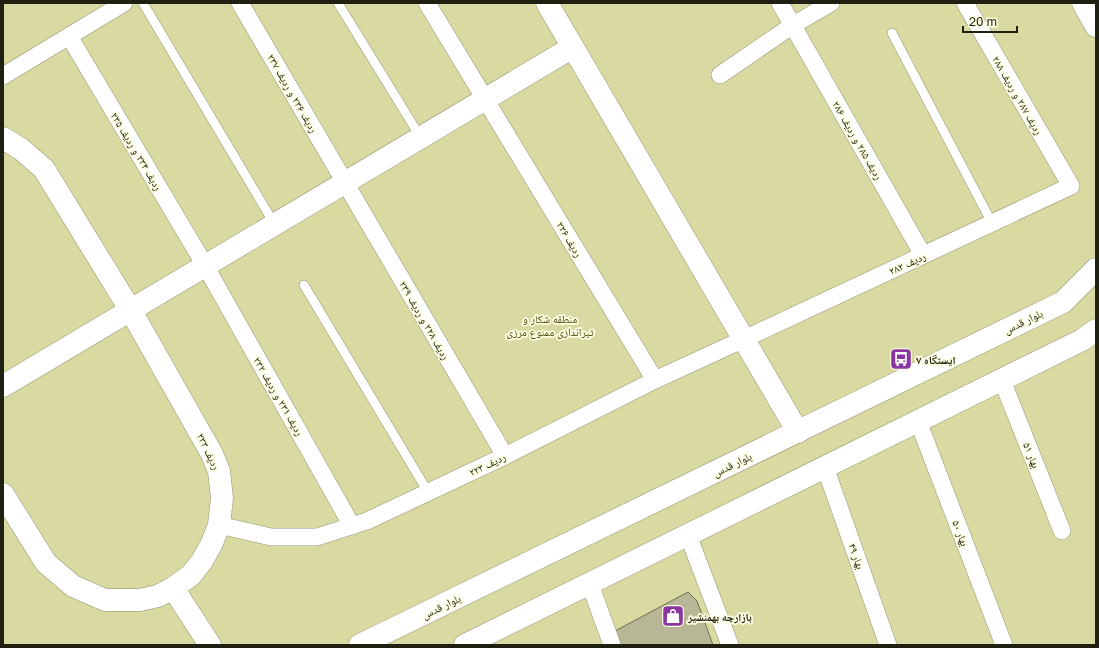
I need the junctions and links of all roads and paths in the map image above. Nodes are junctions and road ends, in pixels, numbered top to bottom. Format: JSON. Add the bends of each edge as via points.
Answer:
{"nodes":[{"id":1,"x":124,"y":3,"type":"edge"},
{"id":2,"x":143,"y":3,"type":"edge"},
{"id":3,"x":240,"y":3,"type":"edge"},
{"id":4,"x":338,"y":3,"type":"edge"},
{"id":5,"x":427,"y":3,"type":"edge"},
{"id":6,"x":547,"y":3,"type":"edge"},
{"id":7,"x":780,"y":3,"type":"edge"},
{"id":8,"x":831,"y":3,"type":"edge"},
{"id":9,"x":965,"y":3,"type":"edge"},
{"id":10,"x":1083,"y":3,"type":"edge"},
{"id":11,"x":793,"y":25,"type":"junction"},
{"id":12,"x":1096,"y":26,"type":"edge"},
{"id":13,"x":892,"y":33,"type":"dead end"},
{"id":14,"x":69,"y":36,"type":"junction"},
{"id":15,"x":573,"y":47,"type":"junction"},
{"id":16,"x":720,"y":75,"type":"dead end"},
{"id":17,"x":3,"y":76,"type":"edge"},
{"id":18,"x":485,"y":99,"type":"junction"},
{"id":19,"x":3,"y":138,"type":"edge"},
{"id":20,"x":421,"y":138,"type":"junction"},
{"id":21,"x":345,"y":184,"type":"junction"},
{"id":22,"x":1071,"y":186,"type":"joint"},
{"id":23,"x":992,"y":223,"type":"junction"},
{"id":24,"x":275,"y":225,"type":"junction"},
{"id":25,"x":923,"y":255,"type":"junction"},
{"id":26,"x":206,"y":267,"type":"junction"},
{"id":27,"x":1096,"y":269,"type":"edge"},
{"id":28,"x":304,"y":285,"type":"dead end"},
{"id":29,"x":131,"y":311,"type":"junction"},
{"id":30,"x":1096,"y":330,"type":"edge"},
{"id":31,"x":744,"y":340,"type":"junction"},
{"id":32,"x":655,"y":380,"type":"junction"},
{"id":33,"x":1002,"y":380,"type":"junction"},
{"id":34,"x":3,"y":386,"type":"edge"},
{"id":35,"x":918,"y":421,"type":"junction"},
{"id":36,"x":798,"y":432,"type":"junction"},
{"id":37,"x":505,"y":456,"type":"junction"},
{"id":38,"x":825,"y":467,"type":"junction"},
{"id":39,"x":428,"y":492,"type":"junction"},
{"id":40,"x":3,"y":494,"type":"edge"},
{"id":41,"x":219,"y":525,"type":"junction"},
{"id":42,"x":352,"y":526,"type":"junction"},
{"id":43,"x":1062,"y":531,"type":"dead end"},
{"id":44,"x":688,"y":535,"type":"junction"},
{"id":45,"x":590,"y":584,"type":"junction"},
{"id":46,"x":173,"y":588,"type":"junction"},
{"id":47,"x":490,"y":640,"type":"edge"},
{"id":48,"x":210,"y":645,"type":"edge"},
{"id":49,"x":360,"y":645,"type":"edge"},
{"id":50,"x":465,"y":645,"type":"edge"},
{"id":51,"x":612,"y":645,"type":"edge"},
{"id":52,"x":730,"y":645,"type":"edge"},
{"id":53,"x":888,"y":645,"type":"edge"},
{"id":54,"x":1004,"y":645,"type":"edge"}],
"edges":[{"from":1,"to":14,"type":"street"},
{"from":2,"to":24,"type":"lane"},
{"from":3,"to":21,"type":"street","name":"ردیف ۲۳۶ و ردیف ۲۳۷"},
{"from":4,"to":20,"type":"lane"},
{"from":5,"to":18,"type":"street","name":"ردیف ۲۲۶"},
{"from":6,"to":15,"type":"street"},
{"from":7,"to":11,"type":"street","name":"ردیف ۲۸۵ و ردیف ۲۸۶"},
{"from":8,"to":11,"type":"street"},
{"from":9,"to":22,"type":"street","name":"ردیف ۲۸۷ و ردیف ۲۸۸"},
{"from":10,"to":12,"type":"street"},
{"from":11,"to":16,"type":"street"},
{"from":11,"to":25,"type":"street","name":"ردیف ۲۸۵ و ردیف ۲۸۶"},
{"from":13,"to":23,"type":"lane"},
{"from":14,"to":17,"type":"street"},
{"from":14,"to":26,"type":"street","name":"ردیف ۲۳۴ و ردیف ۲۳۵"},
{"from":15,"to":18,"type":"street"},
{"from":15,"to":31,"type":"street"},
{"from":18,"to":20,"type":"street"},
{"from":18,"to":32,"type":"street","name":"ردیف ۲۲۶"},
{"from":19,"to":29,"type":"street","name":"ردیف ۲۳۳","via":[[21,149],[44,169]]},
{"from":20,"to":21,"type":"street"},
{"from":21,"to":24,"type":"street"},
{"from":21,"to":37,"type":"street","name":"ردیف ۲۲۸ و ردیف ۲۳۹"},
{"from":22,"to":23,"type":"street","name":"ردیف ۲۸۲"},
{"from":23,"to":25,"type":"street","name":"ردیف ۲۸۲"},
{"from":24,"to":26,"type":"street"},
{"from":25,"to":31,"type":"street","name":"ردیف ۲۸۲"},
{"from":26,"to":29,"type":"street"},
{"from":26,"to":42,"type":"street","name":"ردیف ۲۳۱ و ردیف ۲۳۲"},
{"from":27,"to":36,"type":"street","name":"بلوار قدس","via":[[1063,302]]},
{"from":28,"to":39,"type":"lane"},
{"from":29,"to":34,"type":"street"},
{"from":29,"to":41,"type":"street","name":"ردیف ۲۳۳","via":[[212,454],[219,471],[222,498]]},
{"from":30,"to":33,"type":"street","via":[[1082,340]]},
{"from":31,"to":32,"type":"street","name":"ردیف ۲۲۳"},
{"from":31,"to":36,"type":"street"},
{"from":32,"to":37,"type":"street","name":"ردیف ۲۲۳"},
{"from":33,"to":35,"type":"street"},
{"from":33,"to":43,"type":"street","name":"بهار ۵۱"},
{"from":35,"to":38,"type":"street"},
{"from":35,"to":54,"type":"street","name":"بهار ۵۰"},
{"from":36,"to":49,"type":"street","name":"بلوار قدس"},
{"from":37,"to":39,"type":"street","name":"ردیف ۲۲۳"},
{"from":38,"to":44,"type":"street"},
{"from":38,"to":53,"type":"street","name":"بهار ۴۹"},
{"from":39,"to":42,"type":"street","name":"ردیف ۲۲۳"},
{"from":40,"to":46,"type":"street","name":"ردیف ۲۳۳","via":[[46,563],[73,586],[105,600],[140,600],[158,596]]},
{"from":41,"to":42,"type":"street","name":"ردیف ۲۲۳","via":[[271,537],[317,537]]},
{"from":41,"to":46,"type":"street","name":"ردیف ۲۳۳","via":[[202,561],[190,575]]},
{"from":44,"to":45,"type":"street"},
{"from":44,"to":52,"type":"street"},
{"from":45,"to":47,"type":"street"},
{"from":45,"to":51,"type":"street"},
{"from":46,"to":48,"type":"street"},
{"from":47,"to":50,"type":"street"}]}
